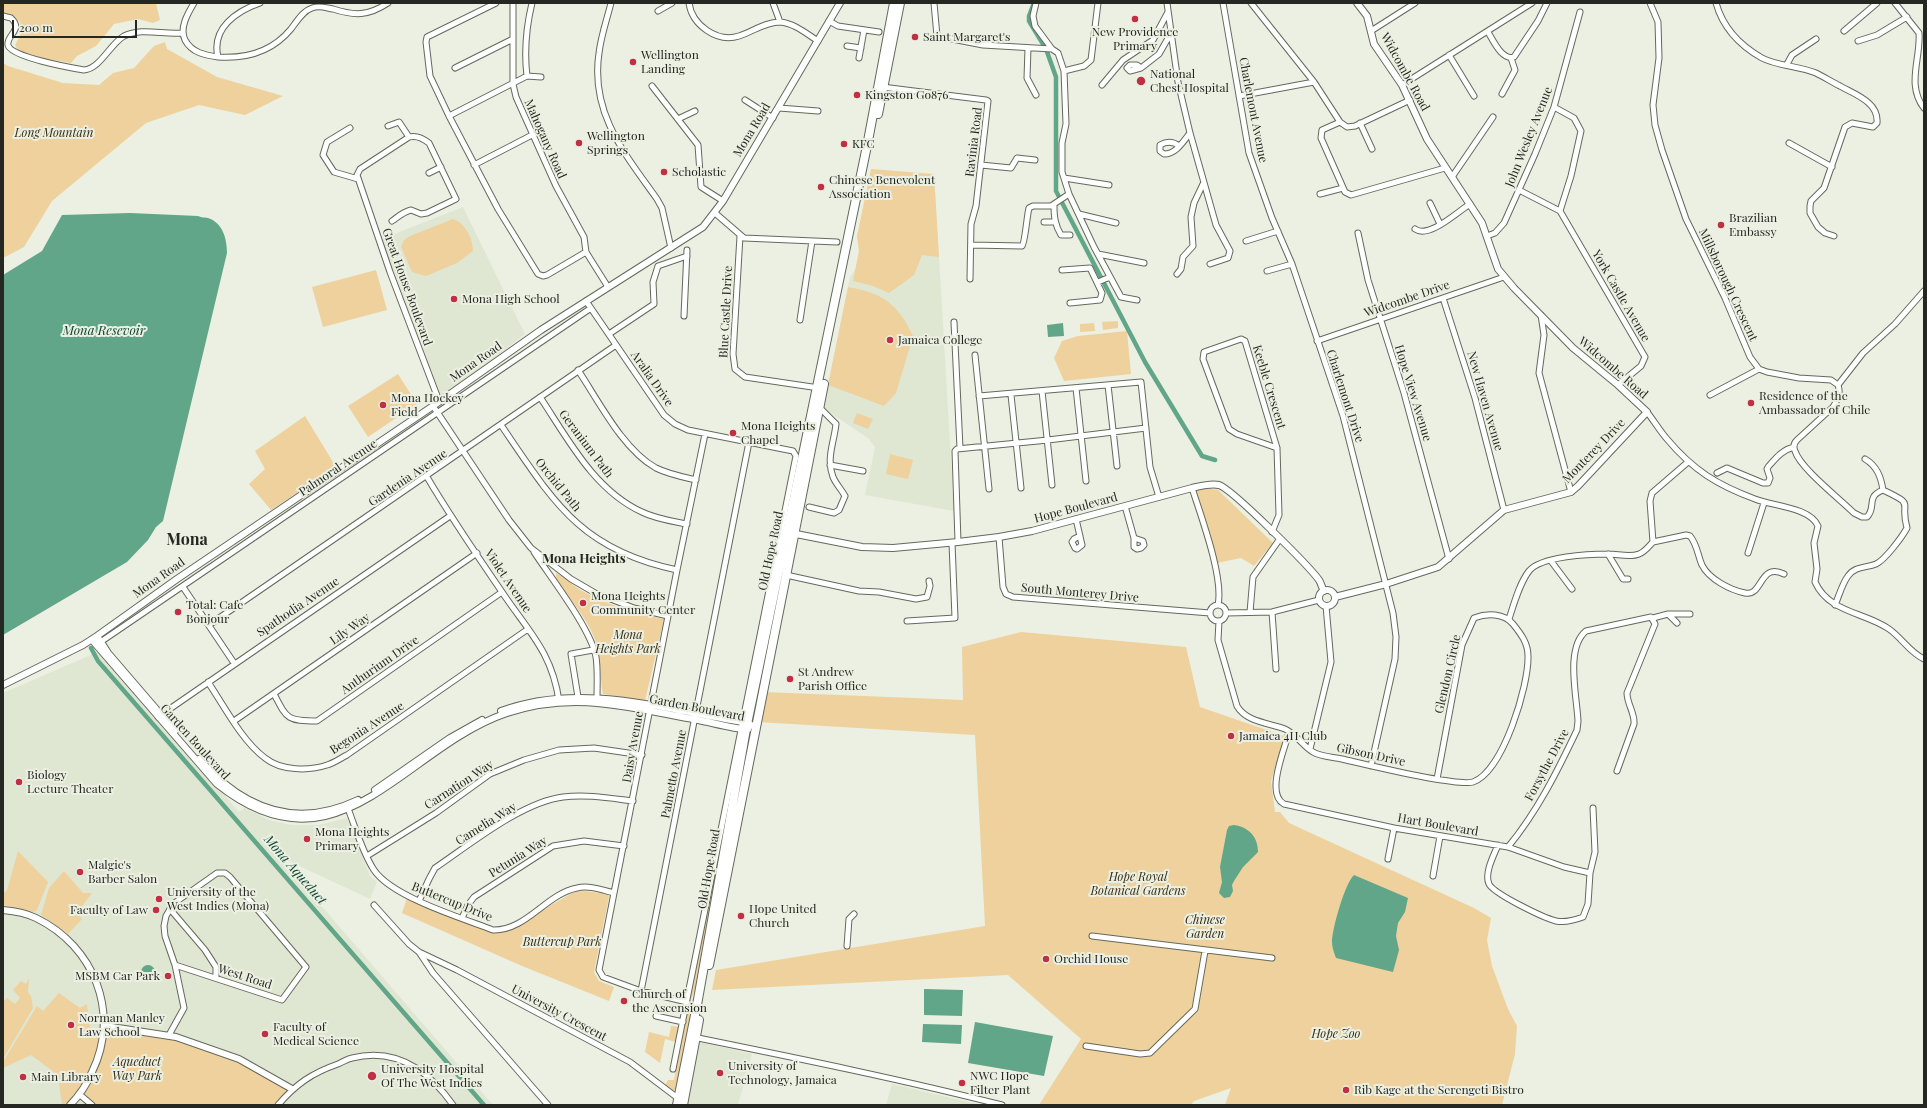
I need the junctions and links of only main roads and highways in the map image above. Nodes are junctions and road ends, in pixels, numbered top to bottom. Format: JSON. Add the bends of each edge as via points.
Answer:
{"nodes":[{"id":1,"x":894,"y":3,"type":"edge"},
{"id":2,"x":900,"y":3,"type":"edge"},
{"id":3,"x":880,"y":86,"type":"junction"},
{"id":4,"x":820,"y":388,"type":"junction"},
{"id":5,"x":791,"y":533,"type":"junction"},
{"id":6,"x":693,"y":1037,"type":"junction"},
{"id":7,"x":680,"y":1102,"type":"edge"}],
"edges":[{"from":1,"to":3,"type":"main road","name":"Old Hope Road"},
{"from":2,"to":3,"type":"main road","name":"Old Hope Road"},
{"from":3,"to":4,"type":"main road","name":"Old Hope Road"},
{"from":4,"to":5,"type":"main road","name":"Old Hope Road"},
{"from":4,"to":5,"type":"main road","name":"Old Hope Road","via":[[819,407]]},
{"from":5,"to":6,"type":"main road","name":"Old Hope Road","via":[[786,575]]},
{"from":5,"to":6,"type":"main road","name":"Old Hope Road","via":[[744,726]]},
{"from":6,"to":7,"type":"main road","name":"Old Hope Road"}]}
